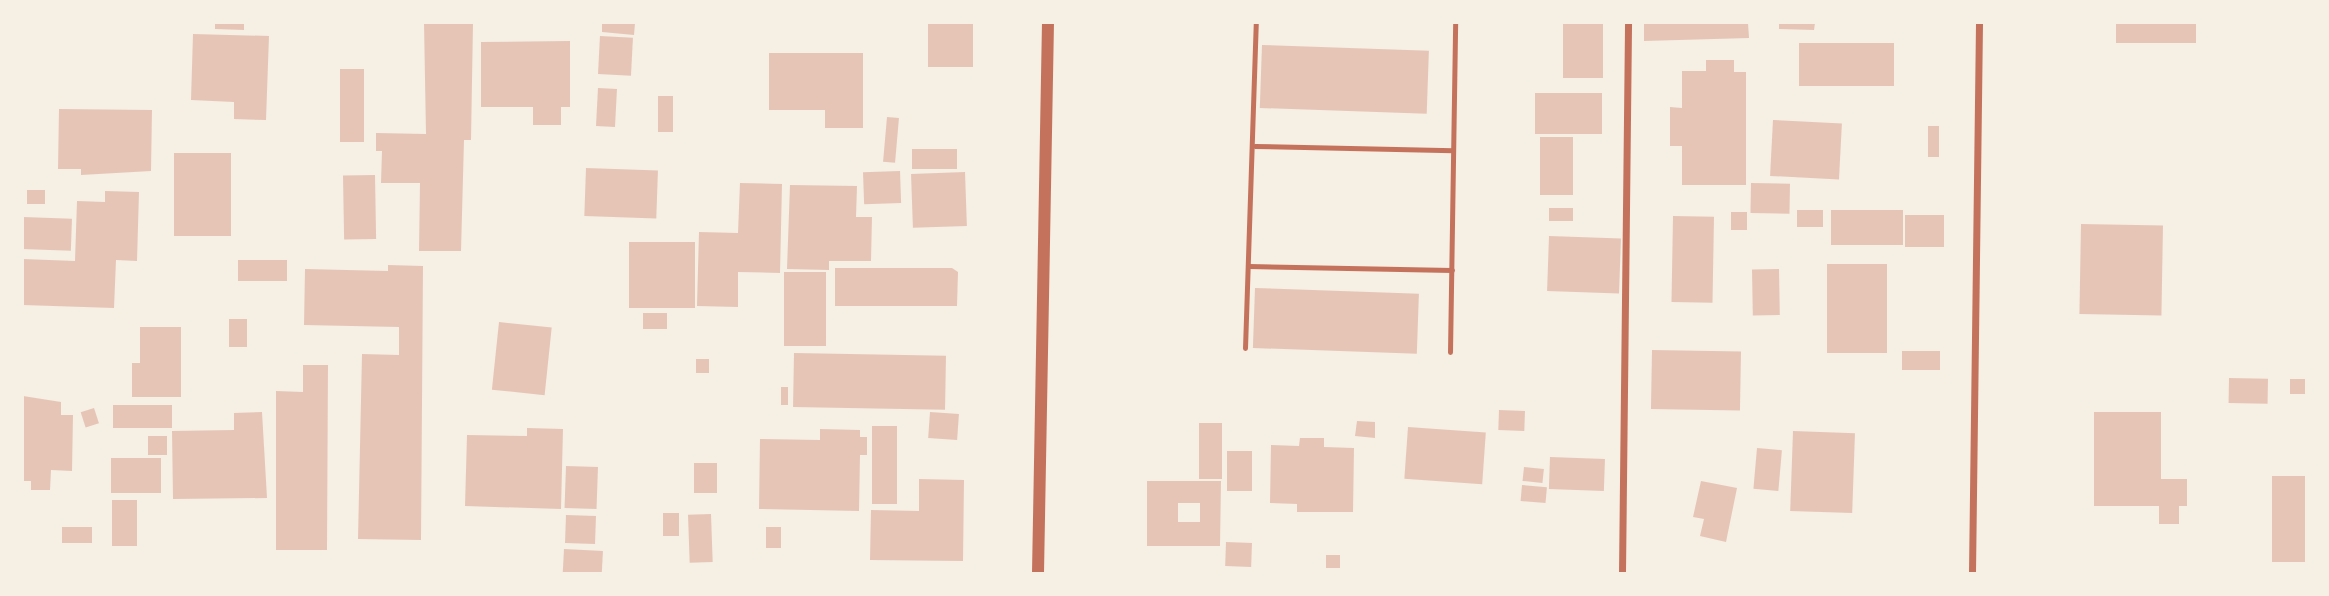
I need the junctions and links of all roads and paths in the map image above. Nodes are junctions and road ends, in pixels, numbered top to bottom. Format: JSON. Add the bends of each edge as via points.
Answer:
{"nodes":[{"id":1,"x":1048,"y":23,"type":"edge"},
{"id":2,"x":1256,"y":23,"type":"edge"},
{"id":3,"x":1455,"y":23,"type":"edge"},
{"id":4,"x":1628,"y":23,"type":"edge"},
{"id":5,"x":1979,"y":23,"type":"edge"},
{"id":6,"x":1255,"y":146,"type":"junction"},
{"id":7,"x":1453,"y":150,"type":"junction"},
{"id":8,"x":1249,"y":266,"type":"junction"},
{"id":9,"x":1452,"y":270,"type":"junction"},
{"id":10,"x":1245,"y":348,"type":"dead end"},
{"id":11,"x":1451,"y":352,"type":"dead end"},
{"id":12,"x":1038,"y":573,"type":"edge"},
{"id":13,"x":1622,"y":573,"type":"edge"},
{"id":14,"x":1972,"y":573,"type":"edge"}],
"edges":[{"from":1,"to":12,"type":"street"},
{"from":2,"to":6,"type":"lane"},
{"from":3,"to":7,"type":"lane"},
{"from":4,"to":13,"type":"street"},
{"from":5,"to":14,"type":"street"},
{"from":6,"to":7,"type":"lane"},
{"from":6,"to":8,"type":"lane"},
{"from":7,"to":9,"type":"lane"},
{"from":8,"to":9,"type":"lane"},
{"from":8,"to":10,"type":"lane"},
{"from":9,"to":11,"type":"lane"}]}
